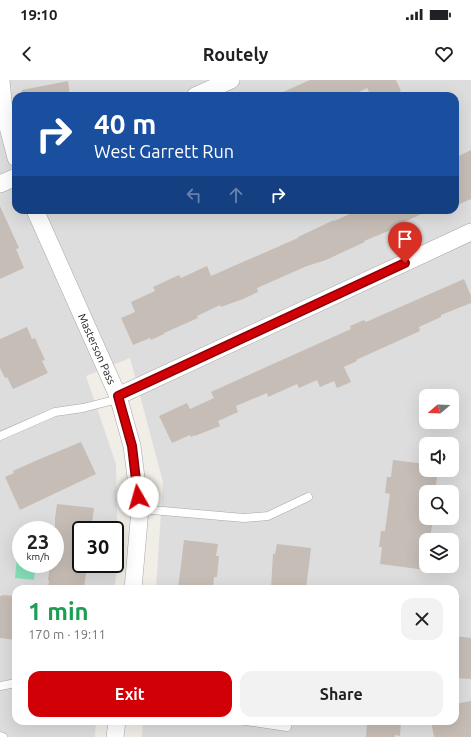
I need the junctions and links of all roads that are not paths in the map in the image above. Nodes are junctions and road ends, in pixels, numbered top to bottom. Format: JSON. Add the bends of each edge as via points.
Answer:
{"nodes":[{"id":1,"x":1,"y":80,"type":"edge"},
{"id":2,"x":231,"y":80,"type":"edge"},
{"id":3,"x":204,"y":92,"type":"edge"},
{"id":4,"x":12,"y":142,"type":"edge"},
{"id":5,"x":12,"y":179,"type":"edge"},
{"id":6,"x":0,"y":184,"type":"edge"},
{"id":7,"x":37,"y":214,"type":"edge"},
{"id":8,"x":471,"y":232,"type":"edge"},
{"id":9,"x":118,"y":397,"type":"junction"},
{"id":10,"x":0,"y":436,"type":"edge"},
{"id":11,"x":308,"y":497,"type":"dead end"},
{"id":12,"x":140,"y":509,"type":"junction"},
{"id":13,"x":133,"y":585,"type":"edge"},
{"id":14,"x":12,"y":684,"type":"edge"},
{"id":15,"x":0,"y":686,"type":"edge"},
{"id":16,"x":116,"y":725,"type":"edge"},
{"id":17,"x":273,"y":725,"type":"edge"},
{"id":18,"x":287,"y":727,"type":"dead end"},
{"id":19,"x":0,"y":736,"type":"edge"},
{"id":20,"x":3,"y":737,"type":"edge"},
{"id":21,"x":115,"y":737,"type":"edge"}],
"edges":[{"from":1,"to":4,"type":"street","via":[[4,111]]},
{"from":2,"to":3,"type":"street"},
{"from":5,"to":6,"type":"street"},
{"from":7,"to":9,"type":"street","name":"Masterson Pass"},
{"from":8,"to":9,"type":"street"},
{"from":9,"to":10,"type":"lane","via":[[83,408],[55,412]]},
{"from":9,"to":12,"type":"street","name":"Masterson Pass","via":[[132,446]]},
{"from":11,"to":12,"type":"lane","via":[[268,516],[244,518]]},
{"from":12,"to":13,"type":"street","name":"Masterson Pass"},
{"from":14,"to":15,"type":"lane"},
{"from":16,"to":21,"type":"street"},
{"from":17,"to":18,"type":"lane"},
{"from":19,"to":20,"type":"lane"}]}
